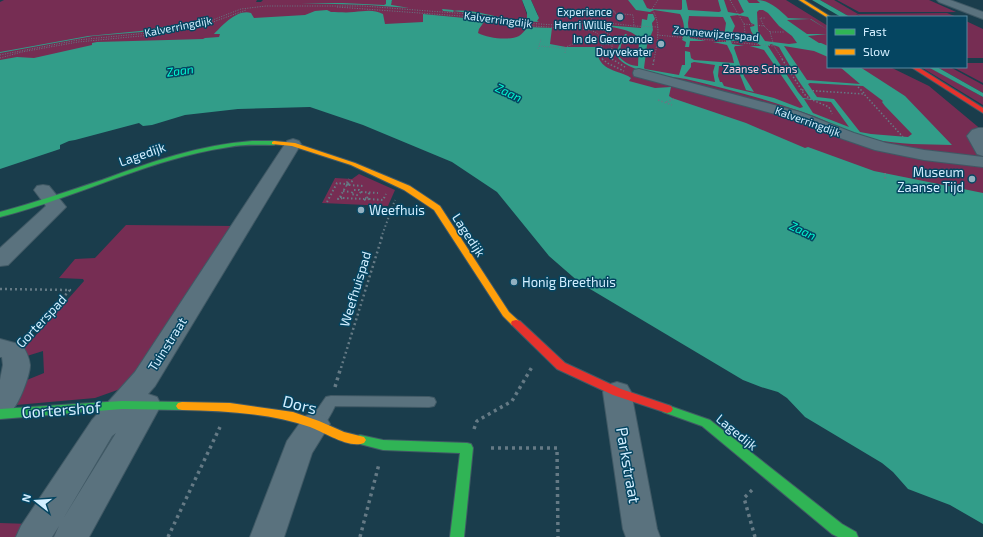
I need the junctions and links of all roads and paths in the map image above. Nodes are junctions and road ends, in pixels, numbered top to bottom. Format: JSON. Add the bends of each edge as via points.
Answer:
{"nodes":[{"id":1,"x":658,"y":0,"type":"edge"},
{"id":2,"x":730,"y":0,"type":"edge"},
{"id":3,"x":801,"y":0,"type":"edge"},
{"id":4,"x":942,"y":0,"type":"edge"},
{"id":5,"x":298,"y":6,"type":"junction"},
{"id":6,"x":273,"y":7,"type":"junction"},
{"id":7,"x":403,"y":9,"type":"junction"},
{"id":8,"x":400,"y":11,"type":"junction"},
{"id":9,"x":594,"y":13,"type":"junction"},
{"id":10,"x":598,"y":14,"type":"dead end"},
{"id":11,"x":827,"y":16,"type":"edge"},
{"id":12,"x":983,"y":16,"type":"edge"},
{"id":13,"x":766,"y":18,"type":"dead end"},
{"id":14,"x":508,"y":22,"type":"junction"},
{"id":15,"x":608,"y":22,"type":"dead end"},
{"id":16,"x":506,"y":24,"type":"junction"},
{"id":17,"x":744,"y":24,"type":"junction"},
{"id":18,"x":558,"y":25,"type":"junction"},
{"id":19,"x":589,"y":26,"type":"junction"},
{"id":20,"x":634,"y":26,"type":"junction"},
{"id":21,"x":764,"y":26,"type":"junction"},
{"id":22,"x":179,"y":27,"type":"junction"},
{"id":23,"x":552,"y":27,"type":"junction"},
{"id":24,"x":658,"y":27,"type":"junction"},
{"id":25,"x":182,"y":29,"type":"junction"},
{"id":26,"x":584,"y":29,"type":"junction"},
{"id":27,"x":603,"y":30,"type":"junction"},
{"id":28,"x":770,"y":32,"type":"junction"},
{"id":29,"x":785,"y":32,"type":"dead end"},
{"id":30,"x":599,"y":34,"type":"junction"},
{"id":31,"x":658,"y":35,"type":"junction"},
{"id":32,"x":541,"y":39,"type":"dead end"},
{"id":33,"x":603,"y":43,"type":"junction"},
{"id":34,"x":746,"y":43,"type":"junction"},
{"id":35,"x":58,"y":44,"type":"junction"},
{"id":36,"x":612,"y":45,"type":"junction"},
{"id":37,"x":773,"y":45,"type":"junction"},
{"id":38,"x":539,"y":46,"type":"junction"},
{"id":39,"x":566,"y":48,"type":"junction"},
{"id":40,"x":538,"y":49,"type":"dead end"},
{"id":41,"x":565,"y":53,"type":"dead end"},
{"id":42,"x":600,"y":54,"type":"junction"},
{"id":43,"x":0,"y":55,"type":"edge"},
{"id":44,"x":610,"y":56,"type":"junction"},
{"id":45,"x":0,"y":58,"type":"edge"},
{"id":46,"x":612,"y":66,"type":"dead end"},
{"id":47,"x":653,"y":68,"type":"dead end"},
{"id":48,"x":916,"y":68,"type":"edge"},
{"id":49,"x":639,"y":73,"type":"joint"},
{"id":50,"x":858,"y":87,"type":"dead end"},
{"id":51,"x":803,"y":90,"type":"junction"},
{"id":52,"x":864,"y":94,"type":"junction"},
{"id":53,"x":675,"y":99,"type":"dead end"},
{"id":54,"x":658,"y":100,"type":"dead end"},
{"id":55,"x":666,"y":102,"type":"junction"},
{"id":56,"x":672,"y":105,"type":"dead end"},
{"id":57,"x":983,"y":111,"type":"edge"},
{"id":58,"x":830,"y":115,"type":"dead end"},
{"id":59,"x":727,"y":116,"type":"dead end"},
{"id":60,"x":721,"y":119,"type":"dead end"},
{"id":61,"x":983,"y":133,"type":"edge"},
{"id":62,"x":901,"y":135,"type":"dead end"},
{"id":63,"x":293,"y":144,"type":"junction"},
{"id":64,"x":983,"y":151,"type":"edge"},
{"id":65,"x":983,"y":162,"type":"edge"},
{"id":66,"x":885,"y":173,"type":"dead end"},
{"id":67,"x":349,"y":179,"type":"dead end"},
{"id":68,"x":885,"y":179,"type":"dead end"},
{"id":69,"x":346,"y":185,"type":"junction"},
{"id":70,"x":372,"y":187,"type":"dead end"},
{"id":71,"x":407,"y":188,"type":"junction"},
{"id":72,"x":343,"y":191,"type":"junction"},
{"id":73,"x":351,"y":192,"type":"dead end"},
{"id":74,"x":386,"y":193,"type":"dead end"},
{"id":75,"x":47,"y":195,"type":"junction"},
{"id":76,"x":366,"y":199,"type":"junction"},
{"id":77,"x":327,"y":202,"type":"dead end"},
{"id":78,"x":363,"y":205,"type":"dead end"},
{"id":79,"x":0,"y":216,"type":"edge"},
{"id":80,"x":0,"y":260,"type":"edge"},
{"id":81,"x":0,"y":289,"type":"edge"},
{"id":82,"x":6,"y":350,"type":"edge"},
{"id":83,"x":543,"y":350,"type":"junction"},
{"id":84,"x":617,"y":392,"type":"junction"},
{"id":85,"x":429,"y":402,"type":"dead end"},
{"id":86,"x":0,"y":405,"type":"edge"},
{"id":87,"x":134,"y":405,"type":"junction"},
{"id":88,"x":230,"y":407,"type":"junction"},
{"id":89,"x":323,"y":413,"type":"junction"},
{"id":90,"x":0,"y":414,"type":"edge"},
{"id":91,"x":383,"y":445,"type":"junction"},
{"id":92,"x":467,"y":448,"type":"junction"},
{"id":93,"x":769,"y":475,"type":"junction"},
{"id":94,"x":32,"y":537,"type":"edge"},
{"id":95,"x":71,"y":537,"type":"edge"},
{"id":96,"x":168,"y":537,"type":"edge"},
{"id":97,"x":267,"y":537,"type":"edge"},
{"id":98,"x":360,"y":537,"type":"edge"},
{"id":99,"x":458,"y":537,"type":"edge"},
{"id":100,"x":558,"y":537,"type":"edge"},
{"id":101,"x":643,"y":537,"type":"edge"},
{"id":102,"x":755,"y":537,"type":"edge"},
{"id":103,"x":851,"y":537,"type":"edge"}],
"edges":[{"from":1,"to":24,"type":"path","via":[[652,10],[657,14]]},
{"from":2,"to":17,"type":"path"},
{"from":3,"to":11,"type":"street"},
{"from":4,"to":12,"type":"street"},
{"from":5,"to":6,"type":"path","name":"Kalverringdijk"},
{"from":5,"to":7,"type":"path","name":"Kalverringdijk"},
{"from":5,"to":8,"type":"path","name":"Kalverringdijk"},
{"from":6,"to":22,"type":"path","name":"Kalverringdijk","via":[[241,9],[210,21]]},
{"from":6,"to":25,"type":"path","name":"Kalverringdijk","via":[[248,9],[213,22]]},
{"from":7,"to":8,"type":"path"},
{"from":7,"to":14,"type":"path","name":"Kalverringdijk","via":[[468,14]]},
{"from":8,"to":16,"type":"path","name":"Kalverringdijk","via":[[473,17]]},
{"from":9,"to":10,"type":"path"},
{"from":9,"to":19,"type":"path"},
{"from":9,"to":20,"type":"path","via":[[596,10],[633,15]]},
{"from":13,"to":21,"type":"path","via":[[760,18]]},
{"from":14,"to":16,"type":"path"},
{"from":14,"to":18,"type":"path","name":"Kalverringdijk"},
{"from":15,"to":20,"type":"path"},
{"from":16,"to":23,"type":"path","name":"Kalverringdijk"},
{"from":17,"to":21,"type":"path"},
{"from":17,"to":34,"type":"path"},
{"from":18,"to":19,"type":"path","name":"Kalverringdijk"},
{"from":18,"to":23,"type":"path"},
{"from":19,"to":26,"type":"path"},
{"from":19,"to":27,"type":"path","name":"Kalverringdijk"},
{"from":20,"to":24,"type":"path"},
{"from":21,"to":28,"type":"path"},
{"from":22,"to":25,"type":"path"},
{"from":22,"to":35,"type":"path","name":"Kalverringdijk"},
{"from":23,"to":26,"type":"path","name":"Kalverringdijk"},
{"from":24,"to":31,"type":"path"},
{"from":25,"to":35,"type":"path","name":"Kalverringdijk","via":[[151,35]]},
{"from":26,"to":30,"type":"path","name":"Kalverringdijk"},
{"from":27,"to":30,"type":"path"},
{"from":27,"to":36,"type":"path","via":[[612,38]]},
{"from":28,"to":29,"type":"path"},
{"from":28,"to":37,"type":"path"},
{"from":30,"to":33,"type":"path"},
{"from":31,"to":34,"type":"path","name":"Zonnewijzerspad"},
{"from":31,"to":47,"type":"path"},
{"from":32,"to":38,"type":"path"},
{"from":33,"to":36,"type":"path"},
{"from":33,"to":39,"type":"path","via":[[575,43]]},
{"from":33,"to":42,"type":"path"},
{"from":34,"to":37,"type":"path","name":"Zonnewijzerspad"},
{"from":35,"to":43,"type":"path","name":"Kalverringdijk"},
{"from":35,"to":45,"type":"path","name":"Kalverringdijk"},
{"from":36,"to":44,"type":"path"},
{"from":37,"to":51,"type":"path"},
{"from":38,"to":39,"type":"path"},
{"from":38,"to":40,"type":"path"},
{"from":39,"to":41,"type":"path"},
{"from":42,"to":44,"type":"path"},
{"from":42,"to":46,"type":"path","via":[[603,61]]},
{"from":44,"to":49,"type":"path","via":[[619,65]]},
{"from":48,"to":57,"type":"street"},
{"from":49,"to":65,"type":"street","name":"Kalverringdijk","via":[[746,100],[892,150]]},
{"from":50,"to":52,"type":"path"},
{"from":51,"to":52,"type":"path"},
{"from":51,"to":58,"type":"path","via":[[810,99],[829,107]]},
{"from":52,"to":62,"type":"path"},
{"from":53,"to":55,"type":"path"},
{"from":54,"to":55,"type":"path"},
{"from":55,"to":56,"type":"path"},
{"from":59,"to":60,"type":"path"},
{"from":61,"to":64,"type":"street","via":[[975,136]]},
{"from":63,"to":71,"type":"street","name":"Lagedijk","via":[[366,168]]},
{"from":63,"to":75,"type":"street","name":"Lagedijk","via":[[260,142],[205,148]]},
{"from":63,"to":87,"type":"street","name":"Tuinstraat","via":[[145,379]]},
{"from":66,"to":68,"type":"path"},
{"from":67,"to":69,"type":"path"},
{"from":69,"to":72,"type":"path"},
{"from":69,"to":77,"type":"path","via":[[338,183]]},
{"from":70,"to":76,"type":"path"},
{"from":71,"to":83,"type":"street","name":"Lagedijk","via":[[437,208],[506,314]]},
{"from":71,"to":89,"type":"path","name":"Weefhuispad","via":[[398,194],[388,216]]},
{"from":72,"to":73,"type":"path"},
{"from":72,"to":76,"type":"path","via":[[340,197]]},
{"from":74,"to":76,"type":"path","via":[[382,200]]},
{"from":75,"to":79,"type":"street","name":"Lagedijk"},
{"from":75,"to":80,"type":"street","via":[[56,207]]},
{"from":76,"to":78,"type":"path"},
{"from":81,"to":82,"type":"path","name":"Gorterspad","via":[[70,290]]},
{"from":82,"to":86,"type":"street","name":"Gortershof","via":[[17,359],[17,372]]},
{"from":83,"to":84,"type":"street","name":"Lagedijk","via":[[560,366]]},
{"from":83,"to":92,"type":"path","via":[[512,401],[477,421]]},
{"from":84,"to":93,"type":"street","name":"Lagedijk","via":[[706,423]]},
{"from":84,"to":101,"type":"street","name":"Parkstraat"},
{"from":85,"to":89,"type":"lane","name":"Dors"},
{"from":87,"to":88,"type":"street","name":"Dors"},
{"from":87,"to":90,"type":"street","name":"Gortershof"},
{"from":87,"to":94,"type":"street","name":"Tuinstraat","via":[[102,428]]},
{"from":87,"to":95,"type":"street","name":"Tuinstraat"},
{"from":88,"to":89,"type":"street","name":"Dors","via":[[293,417]]},
{"from":88,"to":96,"type":"path"},
{"from":89,"to":91,"type":"street","name":"Dors","via":[[342,436]]},
{"from":89,"to":97,"type":"street","via":[[298,450]]},
{"from":91,"to":92,"type":"street","name":"Dors"},
{"from":91,"to":98,"type":"path"},
{"from":92,"to":99,"type":"street"},
{"from":92,"to":100,"type":"path","via":[[557,448]]},
{"from":93,"to":102,"type":"path","via":[[744,498]]},
{"from":93,"to":103,"type":"street","name":"Lagedijk","via":[[837,529]]}]}
